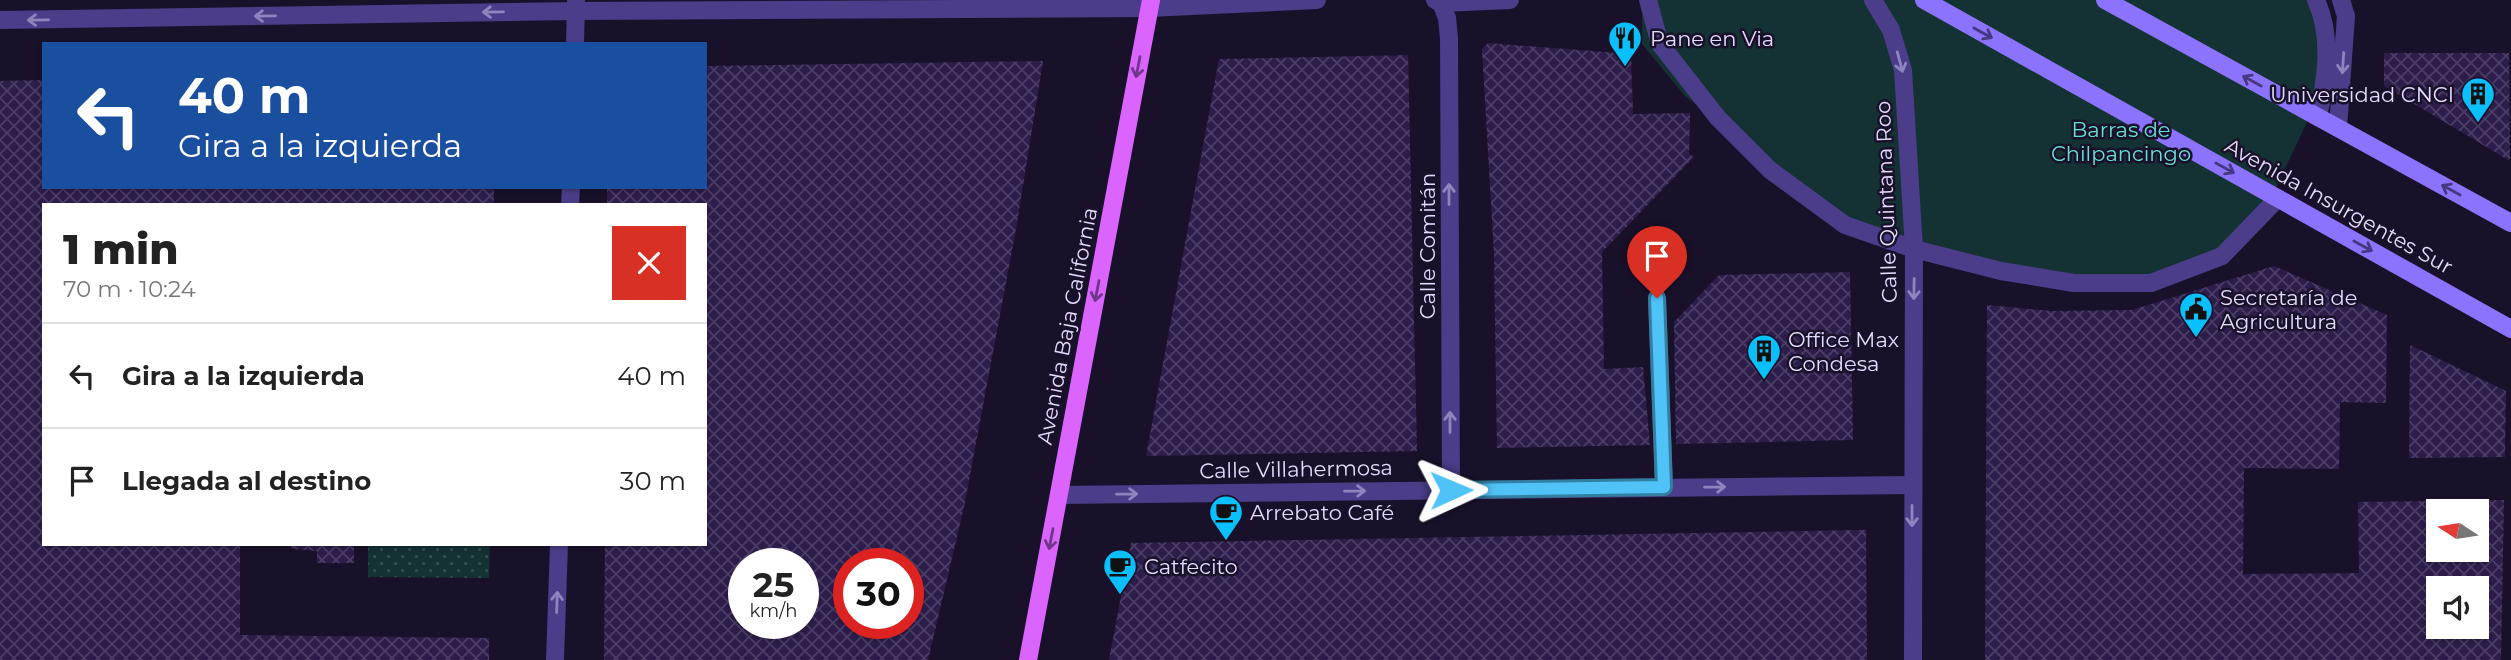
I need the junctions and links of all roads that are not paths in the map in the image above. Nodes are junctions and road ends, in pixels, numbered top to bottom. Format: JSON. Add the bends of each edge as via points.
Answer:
{"nodes":[{"id":1,"x":1317,"y":0,"type":"edge"},
{"id":2,"x":1510,"y":0,"type":"edge"},
{"id":3,"x":1648,"y":0,"type":"edge"},
{"id":4,"x":1873,"y":0,"type":"edge"},
{"id":5,"x":1924,"y":0,"type":"edge"},
{"id":6,"x":2105,"y":0,"type":"edge"},
{"id":7,"x":2316,"y":0,"type":"edge"},
{"id":8,"x":2341,"y":0,"type":"edge"},
{"id":9,"x":1438,"y":1,"type":"edge"},
{"id":10,"x":1150,"y":4,"type":"edge"},
{"id":11,"x":576,"y":6,"type":"edge"},
{"id":12,"x":0,"y":20,"type":"edge"},
{"id":13,"x":575,"y":42,"type":"edge"},
{"id":14,"x":2318,"y":117,"type":"junction"},
{"id":15,"x":2338,"y":128,"type":"junction"},
{"id":16,"x":2278,"y":198,"type":"junction"},
{"id":17,"x":2511,"y":223,"type":"edge"},
{"id":18,"x":1914,"y":249,"type":"junction"},
{"id":19,"x":1657,"y":298,"type":"dead end"},
{"id":20,"x":2511,"y":329,"type":"edge"},
{"id":21,"x":1912,"y":485,"type":"junction"},
{"id":22,"x":1664,"y":487,"type":"junction"},
{"id":23,"x":1451,"y":490,"type":"junction"},
{"id":24,"x":1059,"y":495,"type":"junction"},
{"id":25,"x":559,"y":546,"type":"edge"},
{"id":26,"x":555,"y":660,"type":"edge"},
{"id":27,"x":1028,"y":660,"type":"edge"},
{"id":28,"x":1913,"y":660,"type":"edge"}],
"edges":[{"from":1,"to":10,"type":"street"},
{"from":2,"to":9,"type":"street"},
{"from":3,"to":18,"type":"street","via":[[1660,44],[1718,118],[1770,170],[1845,225]]},
{"from":4,"to":18,"type":"street","name":"Calle Quintana Roo","one_way":true,"via":[[1891,30],[1903,70]]},
{"from":5,"to":16,"type":"main road","name":"Avenida Insurgentes Sur","one_way":true},
{"from":14,"to":6,"type":"main road","one_way":true},
{"from":7,"to":14,"type":"street","via":[[2325,20],[2325,84]]},
{"from":8,"to":15,"type":"street","one_way":true,"via":[[2346,16]]},
{"from":23,"to":9,"type":"street","name":"Calle Comitán","one_way":true,"via":[[1449,38]]},
{"from":10,"to":11,"type":"street"},
{"from":10,"to":24,"type":"main road","name":"Avenida Baja California","one_way":true},
{"from":11,"to":12,"type":"street","one_way":true},
{"from":11,"to":13,"type":"street"},
{"from":14,"to":15,"type":"main road"},
{"from":17,"to":15,"type":"main road","one_way":true},
{"from":16,"to":18,"type":"street","via":[[2222,256],[2151,283],[2074,282],[2001,271]]},
{"from":16,"to":20,"type":"main road","name":"Avenida Insurgentes Sur","one_way":true},
{"from":18,"to":21,"type":"street","name":"Calle Quintana Roo","one_way":true},
{"from":19,"to":22,"type":"street"},
{"from":22,"to":21,"type":"street","name":"Calle Villahermosa","one_way":true},
{"from":21,"to":28,"type":"street","name":"Calle Quintana Roo","one_way":true},
{"from":22,"to":23,"type":"street","name":"Calle Villahermosa"},
{"from":24,"to":23,"type":"street","name":"Calle Villahermosa","one_way":true},
{"from":24,"to":27,"type":"main road","name":"Avenida Baja California","one_way":true},
{"from":26,"to":25,"type":"street","one_way":true}]}
